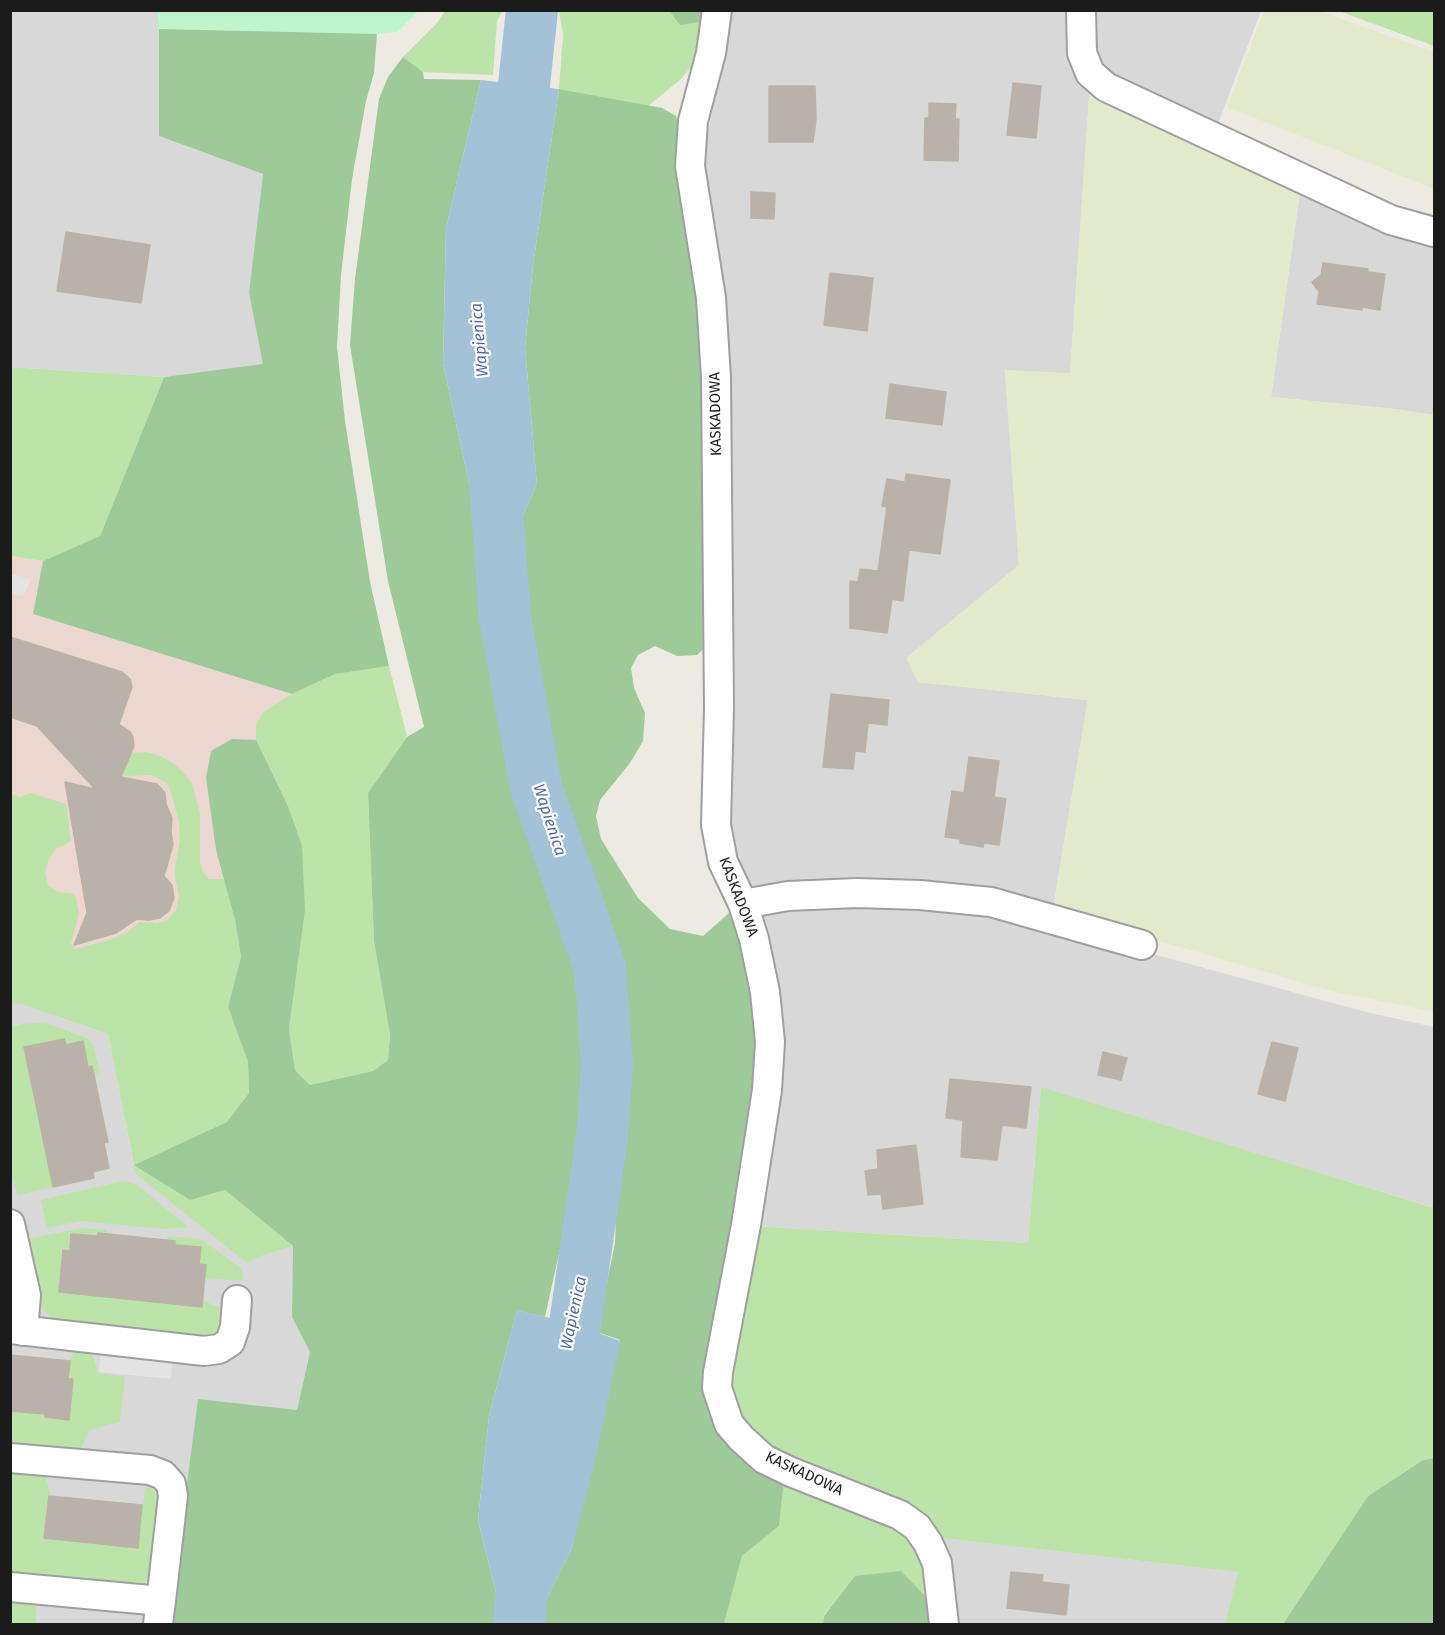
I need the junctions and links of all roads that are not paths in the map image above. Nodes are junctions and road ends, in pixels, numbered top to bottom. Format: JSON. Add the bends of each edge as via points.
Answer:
{"nodes":[{"id":1,"x":717,"y":10,"type":"edge"},
{"id":2,"x":1081,"y":10,"type":"edge"},
{"id":3,"x":1434,"y":232,"type":"edge"},
{"id":4,"x":743,"y":904,"type":"junction"},
{"id":5,"x":1142,"y":945,"type":"dead end"},
{"id":6,"x":12,"y":1241,"type":"edge"},
{"id":7,"x":237,"y":1300,"type":"dead end"},
{"id":8,"x":17,"y":1330,"type":"edge"},
{"id":9,"x":10,"y":1458,"type":"edge"},
{"id":10,"x":10,"y":1587,"type":"edge"},
{"id":11,"x":160,"y":1613,"type":"edge"},
{"id":12,"x":944,"y":1624,"type":"edge"}],
"edges":[{"from":1,"to":4,"type":"street","name":"KASKADOWA","via":[[711,53],[693,121],[690,166],[711,298],[715,358],[719,708],[716,825],[723,862]]},
{"from":2,"to":3,"type":"street","via":[[1082,53],[1090,73],[1106,87],[1390,220]]},
{"from":4,"to":5,"type":"street","via":[[788,896],[857,892],[991,902]]},
{"from":4,"to":12,"type":"street","name":"KASKADOWA","via":[[759,960],[771,1042],[767,1090],[718,1372],[722,1407],[729,1424],[764,1459],[900,1515],[916,1527],[937,1563]]},
{"from":6,"to":8,"type":"street","via":[[26,1295]]},
{"from":7,"to":8,"type":"street","via":[[230,1341],[219,1349],[204,1351]]},
{"from":9,"to":11,"type":"street","via":[[150,1470],[163,1475],[171,1484],[173,1496]]},
{"from":10,"to":11,"type":"street"}]}
